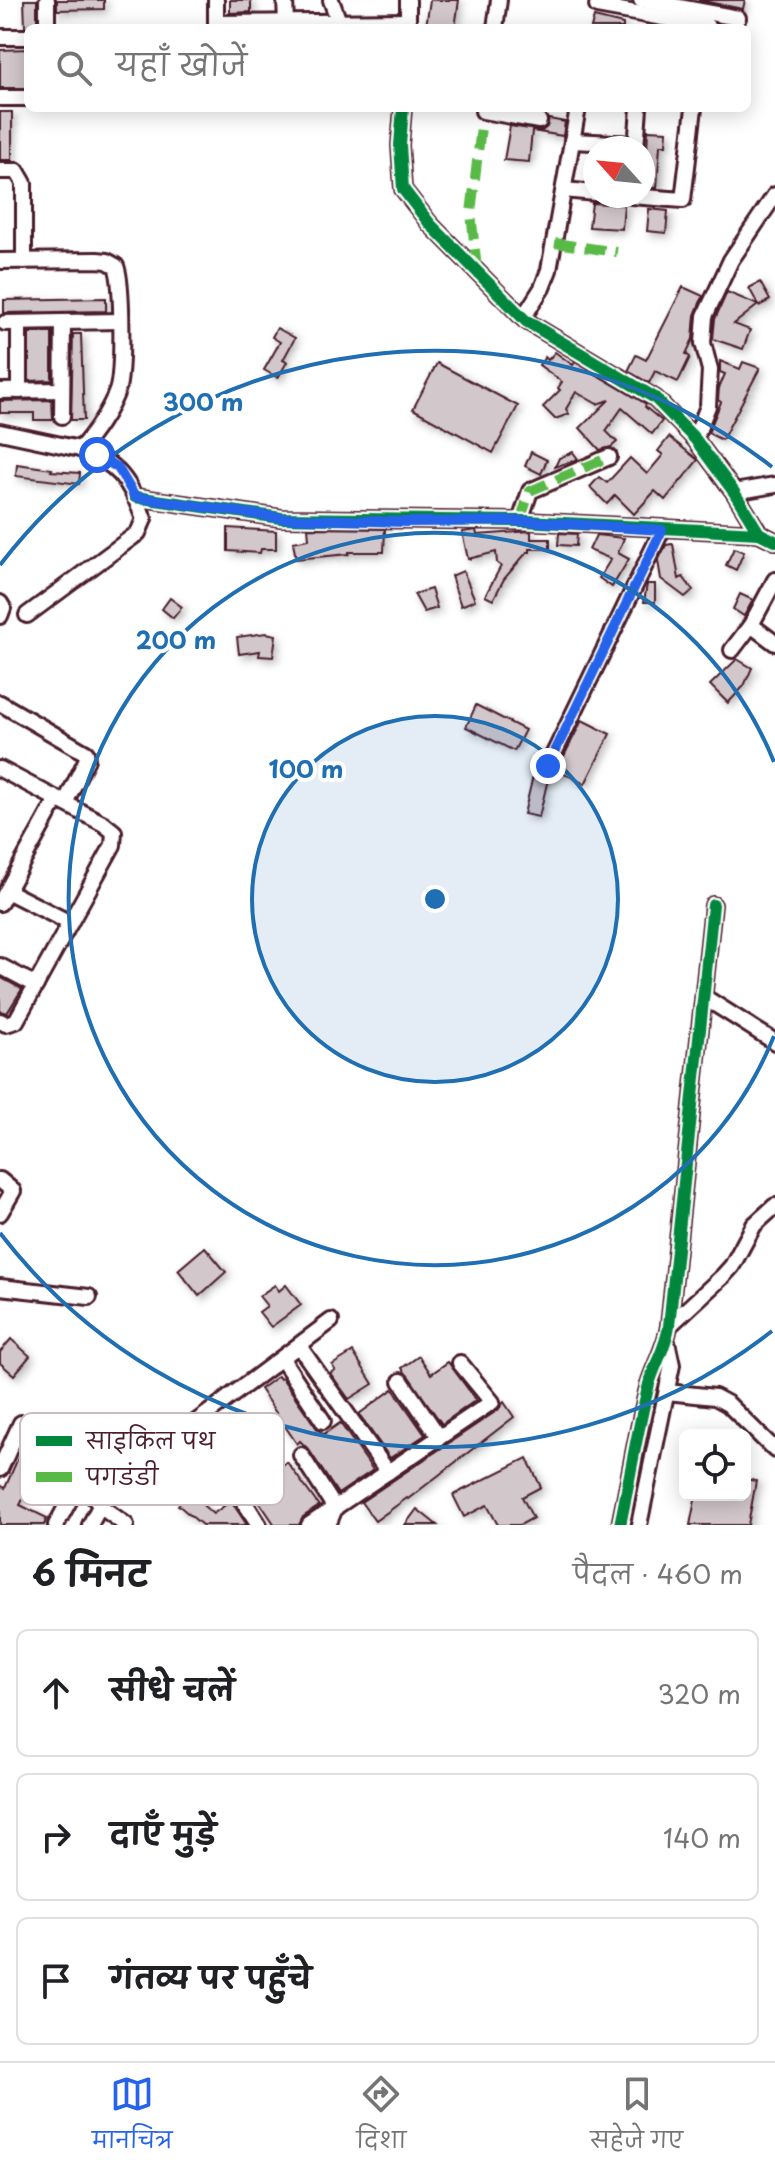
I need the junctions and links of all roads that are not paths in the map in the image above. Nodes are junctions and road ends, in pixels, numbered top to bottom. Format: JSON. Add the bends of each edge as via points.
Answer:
{"nodes":[{"id":1,"x":47,"y":0,"type":"edge"},
{"id":2,"x":216,"y":0,"type":"edge"},
{"id":3,"x":285,"y":0,"type":"edge"},
{"id":4,"x":331,"y":0,"type":"edge"},
{"id":5,"x":408,"y":0,"type":"edge"},
{"id":6,"x":499,"y":0,"type":"edge"},
{"id":7,"x":641,"y":0,"type":"edge"},
{"id":8,"x":597,"y":6,"type":"dead end"},
{"id":9,"x":738,"y":18,"type":"dead end"},
{"id":10,"x":339,"y":22,"type":"junction"},
{"id":11,"x":708,"y":22,"type":"edge"},
{"id":12,"x":286,"y":23,"type":"junction"},
{"id":13,"x":47,"y":24,"type":"edge"},
{"id":14,"x":216,"y":24,"type":"edge"},
{"id":15,"x":263,"y":24,"type":"edge"},
{"id":16,"x":385,"y":24,"type":"edge"},
{"id":17,"x":408,"y":24,"type":"edge"},
{"id":18,"x":496,"y":24,"type":"edge"},
{"id":19,"x":0,"y":37,"type":"edge"},
{"id":20,"x":24,"y":37,"type":"edge"},
{"id":21,"x":0,"y":98,"type":"edge"},
{"id":22,"x":24,"y":98,"type":"edge"},
{"id":23,"x":403,"y":112,"type":"edge"},
{"id":24,"x":483,"y":112,"type":"edge"},
{"id":25,"x":497,"y":112,"type":"edge"},
{"id":26,"x":577,"y":112,"type":"edge"},
{"id":27,"x":639,"y":112,"type":"edge"},
{"id":28,"x":694,"y":112,"type":"edge"},
{"id":29,"x":539,"y":121,"type":"dead end"},
{"id":30,"x":481,"y":127,"type":"dead end"},
{"id":31,"x":637,"y":136,"type":"edge"},
{"id":32,"x":572,"y":141,"type":"junction"},
{"id":33,"x":583,"y":142,"type":"edge"},
{"id":34,"x":0,"y":171,"type":"edge"},
{"id":35,"x":564,"y":190,"type":"junction"},
{"id":36,"x":583,"y":192,"type":"edge"},
{"id":37,"x":775,"y":195,"type":"edge"},
{"id":38,"x":655,"y":198,"type":"edge"},
{"id":39,"x":0,"y":261,"type":"edge"},
{"id":40,"x":24,"y":261,"type":"junction"},
{"id":41,"x":523,"y":318,"type":"junction"},
{"id":42,"x":120,"y":321,"type":"junction"},
{"id":43,"x":63,"y":322,"type":"junction"},
{"id":44,"x":62,"y":390,"type":"junction"},
{"id":45,"x":0,"y":391,"type":"edge"},
{"id":46,"x":19,"y":391,"type":"junction"},
{"id":47,"x":62,"y":416,"type":"dead end"},
{"id":48,"x":0,"y":432,"type":"edge"},
{"id":49,"x":695,"y":439,"type":"junction"},
{"id":50,"x":80,"y":449,"type":"junction"},
{"id":51,"x":609,"y":457,"type":"dead end"},
{"id":52,"x":775,"y":485,"type":"edge"},
{"id":53,"x":734,"y":492,"type":"junction"},
{"id":54,"x":133,"y":493,"type":"junction"},
{"id":55,"x":520,"y":521,"type":"junction"},
{"id":56,"x":662,"y":530,"type":"junction"},
{"id":57,"x":759,"y":533,"type":"junction"},
{"id":58,"x":775,"y":541,"type":"edge"},
{"id":59,"x":775,"y":580,"type":"edge"},
{"id":60,"x":0,"y":603,"type":"edge"},
{"id":61,"x":27,"y":615,"type":"dead end"},
{"id":62,"x":0,"y":616,"type":"edge"},
{"id":63,"x":751,"y":625,"type":"junction"},
{"id":64,"x":775,"y":643,"type":"edge"},
{"id":65,"x":732,"y":650,"type":"dead end"},
{"id":66,"x":0,"y":703,"type":"edge"},
{"id":67,"x":548,"y":766,"type":"dead end"},
{"id":68,"x":0,"y":769,"type":"edge"},
{"id":69,"x":61,"y":801,"type":"junction"},
{"id":70,"x":4,"y":897,"type":"edge"},
{"id":71,"x":713,"y":905,"type":"dead end"},
{"id":72,"x":70,"y":923,"type":"junction"},
{"id":73,"x":0,"y":966,"type":"edge"},
{"id":74,"x":36,"y":985,"type":"junction"},
{"id":75,"x":704,"y":997,"type":"junction"},
{"id":76,"x":0,"y":1021,"type":"edge"},
{"id":77,"x":775,"y":1042,"type":"edge"},
{"id":78,"x":0,"y":1180,"type":"edge"},
{"id":79,"x":775,"y":1206,"type":"edge"},
{"id":80,"x":0,"y":1213,"type":"edge"},
{"id":81,"x":0,"y":1287,"type":"edge"},
{"id":82,"x":89,"y":1297,"type":"dead end"},
{"id":83,"x":331,"y":1321,"type":"dead end"},
{"id":84,"x":669,"y":1326,"type":"junction"},
{"id":85,"x":667,"y":1342,"type":"junction"},
{"id":86,"x":299,"y":1346,"type":"junction"},
{"id":87,"x":282,"y":1359,"type":"junction"},
{"id":88,"x":460,"y":1363,"type":"dead end"},
{"id":89,"x":401,"y":1381,"type":"dead end"},
{"id":90,"x":667,"y":1392,"type":"junction"},
{"id":91,"x":209,"y":1413,"type":"edge"},
{"id":92,"x":323,"y":1421,"type":"dead end"},
{"id":93,"x":20,"y":1425,"type":"edge"},
{"id":94,"x":439,"y":1437,"type":"junction"},
{"id":95,"x":775,"y":1450,"type":"edge"},
{"id":96,"x":301,"y":1455,"type":"dead end"},
{"id":97,"x":0,"y":1469,"type":"edge"},
{"id":98,"x":388,"y":1472,"type":"junction"},
{"id":99,"x":66,"y":1505,"type":"edge"},
{"id":100,"x":93,"y":1505,"type":"edge"},
{"id":101,"x":102,"y":1505,"type":"edge"},
{"id":102,"x":246,"y":1505,"type":"edge"},
{"id":103,"x":335,"y":1508,"type":"junction"},
{"id":104,"x":56,"y":1525,"type":"edge"},
{"id":105,"x":90,"y":1525,"type":"edge"},
{"id":106,"x":126,"y":1525,"type":"edge"},
{"id":107,"x":259,"y":1525,"type":"edge"},
{"id":108,"x":309,"y":1525,"type":"edge"},
{"id":109,"x":328,"y":1525,"type":"edge"},
{"id":110,"x":620,"y":1525,"type":"edge"},
{"id":111,"x":639,"y":1525,"type":"edge"}],
"edges":[{"from":1,"to":13,"type":"street"},
{"from":2,"to":14,"type":"street"},
{"from":3,"to":12,"type":"street"},
{"from":4,"to":10,"type":"street"},
{"from":5,"to":17,"type":"street"},
{"from":6,"to":18,"type":"street"},
{"from":7,"to":11,"type":"street"},
{"from":8,"to":11,"type":"street"},
{"from":9,"to":11,"type":"street"},
{"from":10,"to":12,"type":"street"},
{"from":10,"to":16,"type":"street"},
{"from":12,"to":15,"type":"street"},
{"from":19,"to":20,"type":"street"},
{"from":21,"to":22,"type":"street"},
{"from":23,"to":41,"type":"street","via":[[403,189],[430,224]]},
{"from":24,"to":30,"type":"street"},
{"from":25,"to":29,"type":"street"},
{"from":26,"to":32,"type":"street"},
{"from":27,"to":31,"type":"street"},
{"from":28,"to":38,"type":"street","via":[[684,198]]},
{"from":32,"to":33,"type":"street"},
{"from":32,"to":35,"type":"street"},
{"from":34,"to":40,"type":"street","via":[[17,171],[24,183]]},
{"from":35,"to":36,"type":"street"},
{"from":35,"to":41,"type":"street","via":[[547,277]]},
{"from":37,"to":49,"type":"street","via":[[731,260],[705,316],[708,406]]},
{"from":39,"to":40,"type":"street"},
{"from":40,"to":42,"type":"street","via":[[113,264],[119,271]]},
{"from":41,"to":49,"type":"street","via":[[655,398]]},
{"from":42,"to":43,"type":"street"},
{"from":42,"to":50,"type":"street","via":[[119,386]]},
{"from":43,"to":44,"type":"street"},
{"from":43,"to":46,"type":"street","via":[[12,323]]},
{"from":44,"to":46,"type":"street"},
{"from":44,"to":47,"type":"street"},
{"from":45,"to":46,"type":"street"},
{"from":48,"to":50,"type":"street"},
{"from":49,"to":53,"type":"street"},
{"from":50,"to":54,"type":"street","via":[[108,461]]},
{"from":51,"to":55,"type":"street","via":[[530,491]]},
{"from":52,"to":53,"type":"street"},
{"from":53,"to":57,"type":"street"},
{"from":54,"to":55,"type":"street","via":[[281,518]]},
{"from":54,"to":61,"type":"street","via":[[144,519],[138,533]]},
{"from":55,"to":56,"type":"street"},
{"from":56,"to":57,"type":"street"},
{"from":56,"to":67,"type":"street"},
{"from":57,"to":58,"type":"street"},
{"from":59,"to":63,"type":"street"},
{"from":60,"to":62,"type":"street"},
{"from":63,"to":64,"type":"street"},
{"from":63,"to":65,"type":"street"},
{"from":66,"to":69,"type":"street","via":[[86,753]]},
{"from":68,"to":69,"type":"street"},
{"from":69,"to":70,"type":"street"},
{"from":69,"to":72,"type":"street","via":[[114,832],[113,845]]},
{"from":70,"to":72,"type":"street"},
{"from":71,"to":75,"type":"street"},
{"from":72,"to":74,"type":"street"},
{"from":73,"to":74,"type":"street"},
{"from":74,"to":76,"type":"street","via":[[16,1021]]},
{"from":75,"to":77,"type":"street"},
{"from":75,"to":84,"type":"street"},
{"from":78,"to":80,"type":"street","via":[[13,1191]]},
{"from":79,"to":84,"type":"street","via":[[754,1225],[732,1266]]},
{"from":81,"to":82,"type":"street"},
{"from":83,"to":86,"type":"street"},
{"from":84,"to":85,"type":"street"},
{"from":85,"to":90,"type":"street","via":[[672,1365]]},
{"from":85,"to":110,"type":"street","via":[[648,1389]]},
{"from":86,"to":87,"type":"street"},
{"from":86,"to":98,"type":"street"},
{"from":87,"to":91,"type":"street"},
{"from":87,"to":92,"type":"street"},
{"from":88,"to":94,"type":"street","via":[[492,1402]]},
{"from":89,"to":94,"type":"street"},
{"from":90,"to":95,"type":"street","via":[[715,1397]]},
{"from":90,"to":111,"type":"street"},
{"from":93,"to":97,"type":"street"},
{"from":94,"to":98,"type":"street"},
{"from":96,"to":103,"type":"street"},
{"from":98,"to":103,"type":"street"},
{"from":99,"to":104,"type":"street"},
{"from":100,"to":105,"type":"street"},
{"from":101,"to":106,"type":"street"},
{"from":102,"to":107,"type":"street"},
{"from":103,"to":108,"type":"street"},
{"from":103,"to":109,"type":"street"}]}
